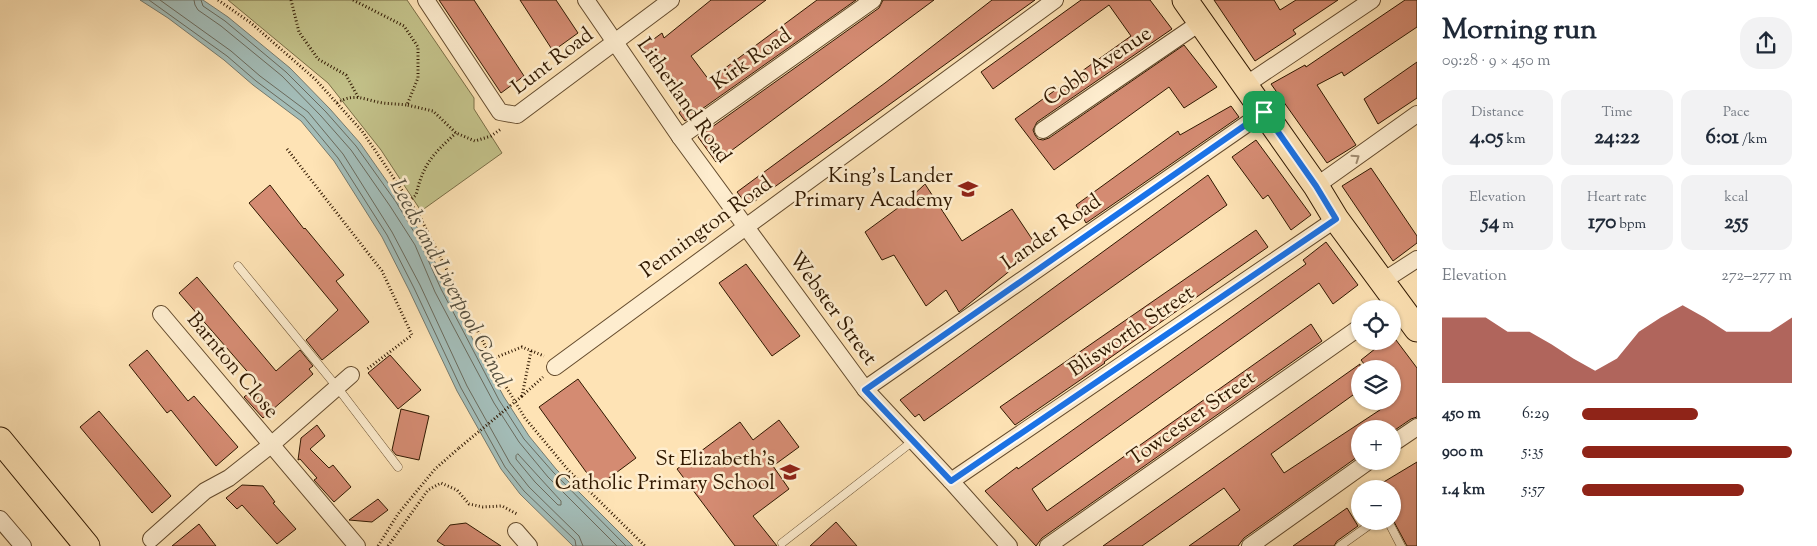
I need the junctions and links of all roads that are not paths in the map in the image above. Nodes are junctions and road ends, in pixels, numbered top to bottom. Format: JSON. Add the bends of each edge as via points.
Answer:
{"nodes":[{"id":1,"x":426,"y":0,"type":"edge"},
{"id":2,"x":586,"y":0,"type":"edge"},
{"id":3,"x":671,"y":0,"type":"edge"},
{"id":4,"x":873,"y":0,"type":"edge"},
{"id":5,"x":1055,"y":0,"type":"edge"},
{"id":6,"x":1185,"y":0,"type":"edge"},
{"id":7,"x":1372,"y":0,"type":"edge"},
{"id":8,"x":1201,"y":22,"type":"junction"},
{"id":9,"x":615,"y":42,"type":"junction"},
{"id":10,"x":1244,"y":86,"type":"junction"},
{"id":11,"x":1264,"y":112,"type":"junction"},
{"id":12,"x":1417,"y":114,"type":"edge"},
{"id":13,"x":1043,"y":130,"type":"dead end"},
{"id":14,"x":680,"y":137,"type":"junction"},
{"id":15,"x":1316,"y":186,"type":"junction"},
{"id":16,"x":1336,"y":219,"type":"junction"},
{"id":17,"x":746,"y":226,"type":"junction"},
{"id":18,"x":1417,"y":259,"type":"edge"},
{"id":19,"x":238,"y":266,"type":"dead end"},
{"id":20,"x":1389,"y":297,"type":"edge"},
{"id":21,"x":161,"y":314,"type":"dead end"},
{"id":22,"x":1417,"y":329,"type":"edge"},
{"id":23,"x":1351,"y":333,"type":"edge"},
{"id":24,"x":555,"y":367,"type":"road end"},
{"id":25,"x":351,"y":375,"type":"road end"},
{"id":26,"x":337,"y":387,"type":"junction"},
{"id":27,"x":865,"y":390,"type":"junction"},
{"id":28,"x":1417,"y":427,"type":"edge"},
{"id":29,"x":1401,"y":438,"type":"edge"},
{"id":30,"x":0,"y":440,"type":"edge"},
{"id":31,"x":913,"y":441,"type":"junction"},
{"id":32,"x":271,"y":445,"type":"junction"},
{"id":33,"x":398,"y":467,"type":"dead end"},
{"id":34,"x":1356,"y":470,"type":"edge"},
{"id":35,"x":951,"y":481,"type":"junction"},
{"id":36,"x":0,"y":519,"type":"edge"},
{"id":37,"x":520,"y":525,"type":"road end"},
{"id":38,"x":1362,"y":530,"type":"edge"},
{"id":39,"x":1393,"y":530,"type":"edge"},
{"id":40,"x":151,"y":539,"type":"dead end"},
{"id":41,"x":782,"y":543,"type":"dead end"},
{"id":42,"x":23,"y":546,"type":"edge"},
{"id":43,"x":87,"y":546,"type":"edge"},
{"id":44,"x":357,"y":546,"type":"edge"},
{"id":45,"x":528,"y":546,"type":"edge"},
{"id":46,"x":1009,"y":546,"type":"edge"},
{"id":47,"x":1048,"y":546,"type":"edge"},
{"id":48,"x":1250,"y":546,"type":"edge"},
{"id":49,"x":1340,"y":546,"type":"edge"},
{"id":50,"x":1402,"y":546,"type":"edge"}],
"edges":[{"from":1,"to":9,"type":"street","name":"Lunt Road","via":[[500,112],[517,115]]},
{"from":2,"to":9,"type":"street","name":"Litherland Road"},
{"from":3,"to":9,"type":"street","name":"Lunt Road"},
{"from":4,"to":14,"type":"street","name":"Kirk Road"},
{"from":5,"to":17,"type":"street","name":"Pennington Road"},
{"from":6,"to":8,"type":"main road"},
{"from":7,"to":10,"type":"street"},
{"from":8,"to":10,"type":"main road"},
{"from":8,"to":13,"type":"street","name":"Cobb Avenue"},
{"from":9,"to":14,"type":"street","name":"Litherland Road"},
{"from":10,"to":11,"type":"main road"},
{"from":11,"to":15,"type":"main road"},
{"from":11,"to":27,"type":"street","name":"Lander Road"},
{"from":15,"to":12,"type":"street","one_way":true},
{"from":14,"to":17,"type":"street","name":"Litherland Road"},
{"from":15,"to":16,"type":"main road"},
{"from":16,"to":20,"type":"main road"},
{"from":16,"to":35,"type":"street","name":"Blisworth Street"},
{"from":17,"to":24,"type":"street","name":"Pennington Road"},
{"from":17,"to":27,"type":"street","name":"Webster Street"},
{"from":18,"to":20,"type":"street"},
{"from":19,"to":26,"type":"lane"},
{"from":20,"to":22,"type":"main road"},
{"from":21,"to":32,"type":"street","name":"Barnton Close"},
{"from":23,"to":47,"type":"street","name":"Towcester Street"},
{"from":25,"to":26,"type":"street","name":"Barnton Close"},
{"from":26,"to":32,"type":"street","name":"Barnton Close"},
{"from":26,"to":33,"type":"lane"},
{"from":27,"to":31,"type":"street","name":"Webster Street"},
{"from":28,"to":29,"type":"street"},
{"from":30,"to":43,"type":"main road"},
{"from":31,"to":35,"type":"street","name":"Webster Street"},
{"from":31,"to":41,"type":"lane"},
{"from":32,"to":40,"type":"street","name":"Barnton Close","via":[[229,478],[205,491]]},
{"from":32,"to":44,"type":"street","name":"Barnton Close"},
{"from":34,"to":48,"type":"street"},
{"from":35,"to":46,"type":"street","name":"Webster Street"},
{"from":36,"to":42,"type":"street"},
{"from":37,"to":45,"type":"street"},
{"from":38,"to":49,"type":"lane"},
{"from":39,"to":50,"type":"lane"}]}
